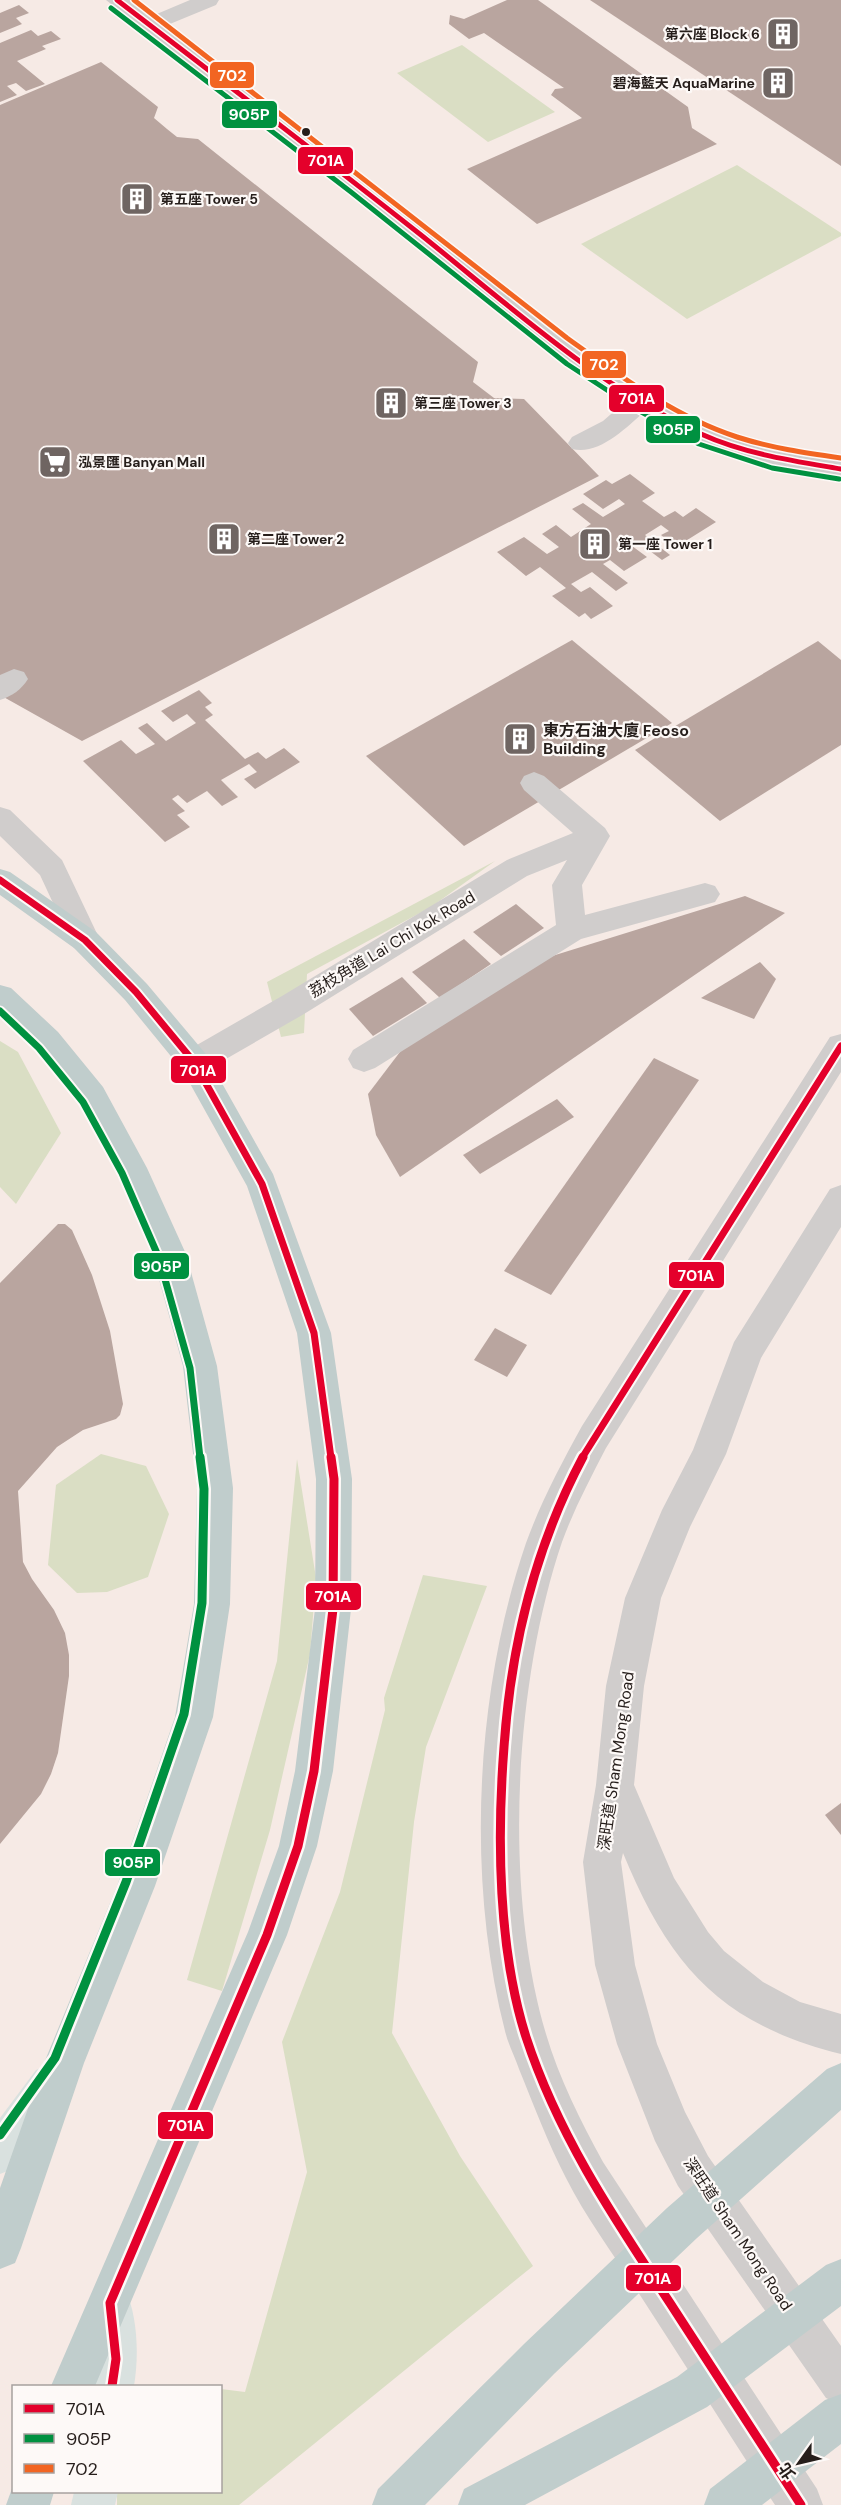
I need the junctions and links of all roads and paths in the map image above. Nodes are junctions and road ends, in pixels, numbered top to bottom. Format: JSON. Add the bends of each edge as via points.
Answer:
{"nodes":[{"id":1,"x":117,"y":0,"type":"edge"},
{"id":2,"x":208,"y":0,"type":"edge"},
{"id":3,"x":149,"y":25,"type":"junction"},
{"id":4,"x":642,"y":400,"type":"junction"},
{"id":5,"x":581,"y":443,"type":"dead end"},
{"id":6,"x":841,"y":469,"type":"edge"},
{"id":7,"x":534,"y":783,"type":"dead end"},
{"id":8,"x":0,"y":818,"type":"edge"},
{"id":9,"x":595,"y":836,"type":"junction"},
{"id":10,"x":0,"y":880,"type":"edge"},
{"id":11,"x":705,"y":894,"type":"dead end"},
{"id":12,"x":572,"y":930,"type":"junction"},
{"id":13,"x":85,"y":940,"type":"junction"},
{"id":14,"x":0,"y":997,"type":"edge"},
{"id":15,"x":841,"y":1046,"type":"edge"},
{"id":16,"x":364,"y":1059,"type":"dead end"},
{"id":17,"x":194,"y":1062,"type":"junction"},
{"id":18,"x":841,"y":1198,"type":"edge"},
{"id":19,"x":615,"y":1785,"type":"junction"},
{"id":20,"x":841,"y":2034,"type":"edge"},
{"id":21,"x":64,"y":2063,"type":"junction"},
{"id":22,"x":841,"y":2083,"type":"edge"},
{"id":23,"x":0,"y":2153,"type":"edge"},
{"id":24,"x":0,"y":2248,"type":"edge"},
{"id":25,"x":841,"y":2280,"type":"edge"},
{"id":26,"x":110,"y":2303,"type":"junction"},
{"id":27,"x":841,"y":2383,"type":"edge"},
{"id":28,"x":73,"y":2385,"type":"edge"},
{"id":29,"x":112,"y":2385,"type":"edge"},
{"id":30,"x":841,"y":2409,"type":"edge"},
{"id":31,"x":841,"y":2416,"type":"edge"},
{"id":32,"x":771,"y":2457,"type":"junction"},
{"id":33,"x":394,"y":2505,"type":"edge"},
{"id":34,"x":480,"y":2505,"type":"edge"},
{"id":35,"x":726,"y":2505,"type":"edge"},
{"id":36,"x":801,"y":2505,"type":"edge"}],
"edges":[{"from":1,"to":3,"type":"street"},
{"from":2,"to":3,"type":"street"},
{"from":3,"to":4,"type":"street","via":[[574,356]]},
{"from":4,"to":5,"type":"street","via":[[612,427]]},
{"from":4,"to":6,"type":"street","via":[[702,434],[775,458]]},
{"from":7,"to":9,"type":"street"},
{"from":8,"to":13,"type":"street","via":[[52,868]]},
{"from":9,"to":12,"type":"street","via":[[567,885]]},
{"from":9,"to":17,"type":"street","name":"荔枝角道 Lai Chi Kok Road","via":[[517,868]]},
{"from":10,"to":13,"type":"highway"},
{"from":11,"to":12,"type":"street"},
{"from":12,"to":16,"type":"street"},
{"from":13,"to":17,"type":"highway","via":[[136,992]]},
{"from":14,"to":21,"type":"highway","via":[[47,1041],[92,1096],[131,1168],[169,1254],[200,1366],[215,1488],[212,1604],[194,1717],[136,1886]]},
{"from":15,"to":32,"type":"street","via":[[567,1486],[540,1556],[504,1728],[501,1817],[506,1934],[524,2030],[565,2134],[588,2177]]},
{"from":17,"to":26,"type":"highway","via":[[262,1184],[314,1333],[334,1479],[333,1609],[314,1772],[298,1846],[267,1935]]},
{"from":18,"to":19,"type":"street","name":"深旺道 Sham Mong Road","via":[[746,1352],[709,1454],[643,1598],[625,1686]]},
{"from":19,"to":20,"type":"street","via":[[644,1857],[679,1926],[716,1971],[784,2018]]},
{"from":19,"to":27,"type":"street","name":"深旺道 Sham Mong Road","via":[[602,1862],[615,1965],[637,2044],[693,2171]]},
{"from":21,"to":23,"type":"main road"},
{"from":21,"to":24,"type":"highway"},
{"from":22,"to":33,"type":"highway","via":[[682,2223]]},
{"from":25,"to":34,"type":"highway","via":[[692,2392]]},
{"from":26,"to":28,"type":"highway"},
{"from":26,"to":29,"type":"main road","via":[[116,2359]]},
{"from":30,"to":32,"type":"street"},
{"from":31,"to":35,"type":"highway"},
{"from":32,"to":36,"type":"street"}]}
